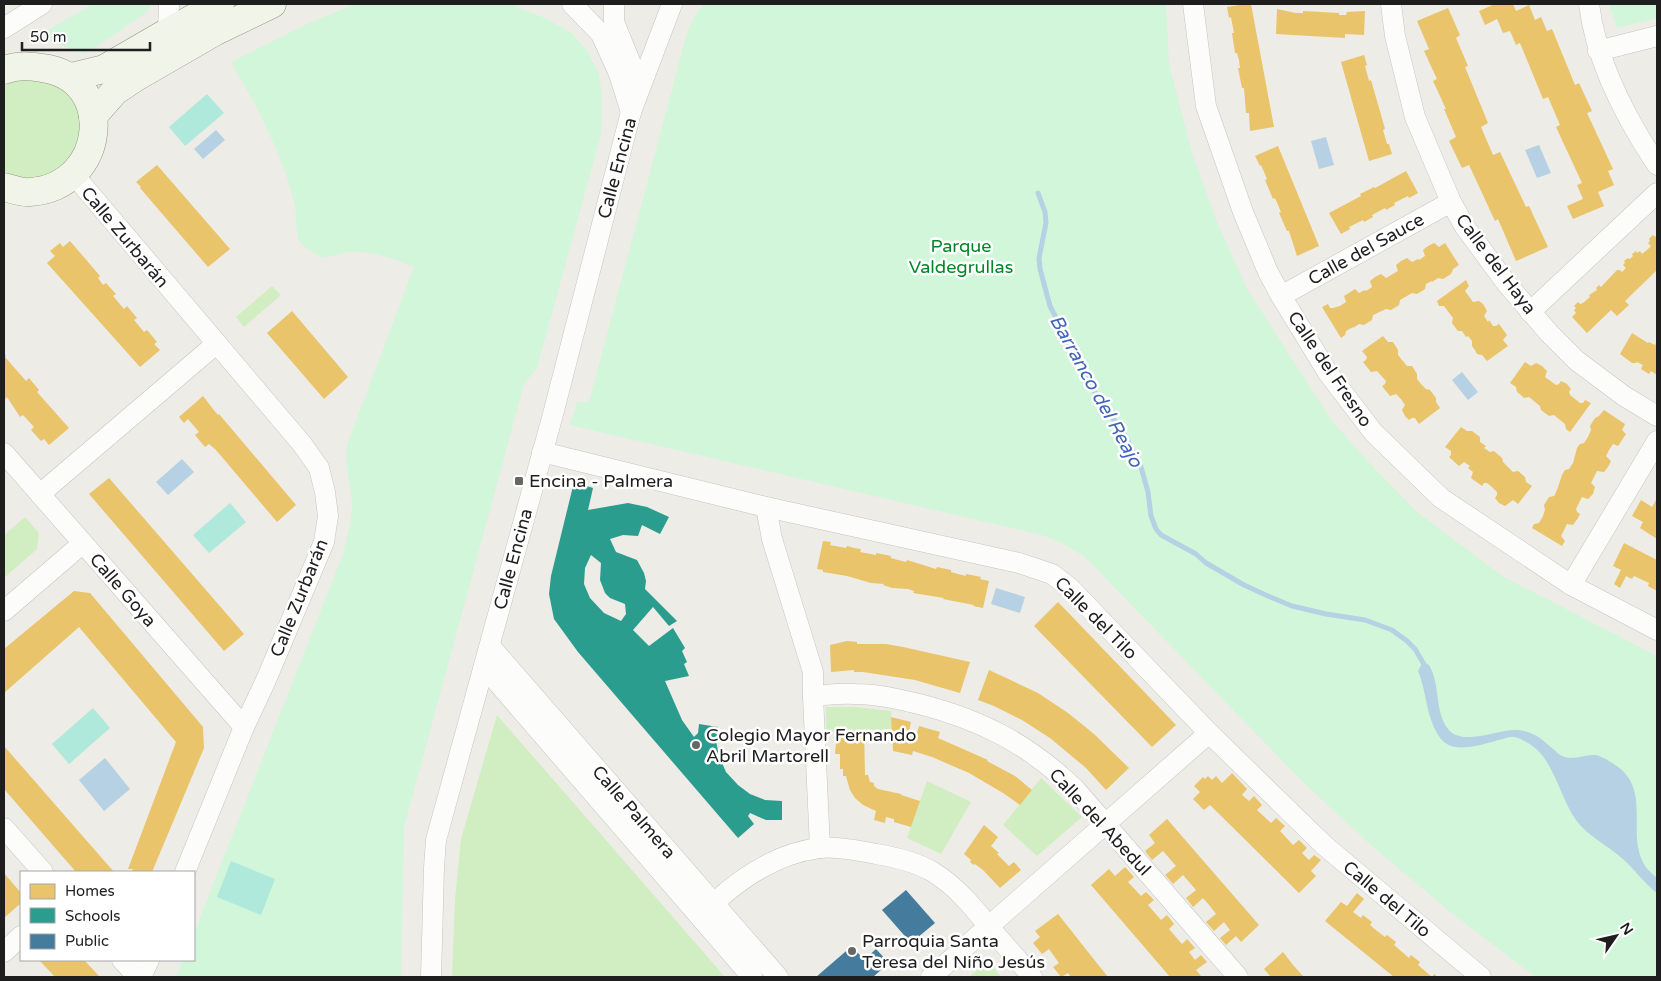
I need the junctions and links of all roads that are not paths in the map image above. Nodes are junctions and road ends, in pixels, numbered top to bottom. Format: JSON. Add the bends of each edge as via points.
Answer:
{"nodes":[{"id":1,"x":42,"y":4,"type":"edge"},
{"id":2,"x":169,"y":4,"type":"edge"},
{"id":3,"x":220,"y":4,"type":"edge"},
{"id":4,"x":272,"y":4,"type":"edge"},
{"id":5,"x":572,"y":4,"type":"edge"},
{"id":6,"x":614,"y":4,"type":"edge"},
{"id":7,"x":672,"y":4,"type":"edge"},
{"id":8,"x":1193,"y":4,"type":"edge"},
{"id":9,"x":1391,"y":4,"type":"edge"},
{"id":10,"x":1587,"y":6,"type":"edge"},
{"id":11,"x":4,"y":28,"type":"edge"},
{"id":12,"x":168,"y":32,"type":"junction"},
{"id":13,"x":1657,"y":36,"type":"edge"},
{"id":14,"x":1598,"y":52,"type":"junction"},
{"id":15,"x":11,"y":63,"type":"edge"},
{"id":16,"x":70,"y":77,"type":"junction"},
{"id":17,"x":631,"y":112,"type":"junction"},
{"id":18,"x":93,"y":116,"type":"junction"},
{"id":19,"x":1657,"y":165,"type":"edge"},
{"id":20,"x":74,"y":175,"type":"junction"},
{"id":21,"x":4,"y":187,"type":"edge"},
{"id":22,"x":1657,"y":194,"type":"edge"},
{"id":23,"x":1451,"y":202,"type":"junction"},
{"id":24,"x":1281,"y":296,"type":"junction"},
{"id":25,"x":1530,"y":312,"type":"junction"},
{"id":26,"x":216,"y":344,"type":"junction"},
{"id":27,"x":1657,"y":416,"type":"edge"},
{"id":28,"x":1657,"y":441,"type":"edge"},
{"id":29,"x":542,"y":452,"type":"junction"},
{"id":30,"x":4,"y":453,"type":"edge"},
{"id":31,"x":40,"y":494,"type":"junction"},
{"id":32,"x":766,"y":507,"type":"junction"},
{"id":33,"x":82,"y":544,"type":"junction"},
{"id":34,"x":1571,"y":585,"type":"junction"},
{"id":35,"x":4,"y":611,"type":"edge"},
{"id":36,"x":1657,"y":630,"type":"edge"},
{"id":37,"x":490,"y":646,"type":"junction"},
{"id":38,"x":484,"y":667,"type":"junction"},
{"id":39,"x":813,"y":696,"type":"junction"},
{"id":40,"x":244,"y":727,"type":"junction"},
{"id":41,"x":1209,"y":733,"type":"junction"},
{"id":42,"x":1106,"y":823,"type":"junction"},
{"id":43,"x":4,"y":828,"type":"edge"},
{"id":44,"x":820,"y":848,"type":"junction"},
{"id":45,"x":42,"y":871,"type":"edge"},
{"id":46,"x":185,"y":871,"type":"edge"},
{"id":47,"x":713,"y":904,"type":"junction"},
{"id":48,"x":989,"y":927,"type":"junction"},
{"id":49,"x":20,"y":937,"type":"edge"},
{"id":50,"x":4,"y":952,"type":"edge"},
{"id":51,"x":123,"y":961,"type":"edge"},
{"id":52,"x":147,"y":961,"type":"edge"},
{"id":53,"x":139,"y":977,"type":"edge"},
{"id":54,"x":431,"y":977,"type":"edge"},
{"id":55,"x":752,"y":977,"type":"edge"},
{"id":56,"x":778,"y":977,"type":"edge"},
{"id":57,"x":931,"y":977,"type":"edge"},
{"id":58,"x":1032,"y":977,"type":"edge"},
{"id":59,"x":1238,"y":977,"type":"edge"},
{"id":60,"x":1481,"y":977,"type":"edge"}],
"edges":[{"from":1,"to":11,"type":"street"},
{"from":2,"to":12,"type":"street"},
{"from":3,"to":12,"type":"main road"},
{"from":4,"to":18,"type":"main road","via":[[214,32],[115,90]]},
{"from":5,"to":17,"type":"street","via":[[601,34]]},
{"from":6,"to":17,"type":"street","via":[[614,22],[634,71]]},
{"from":7,"to":17,"type":"street","name":"Calle Encina"},
{"from":8,"to":24,"type":"street","name":"Calle del Fresno","via":[[1206,106],[1243,212]]},
{"from":9,"to":23,"type":"street","name":"Calle del Haya","via":[[1395,36],[1415,117]]},
{"from":10,"to":14,"type":"street"},
{"from":12,"to":16,"type":"main road","via":[[104,69]]},
{"from":13,"to":14,"type":"street"},
{"from":14,"to":19,"type":"street","via":[[1618,98]]},
{"from":15,"to":16,"type":"main road","via":[[48,68]]},
{"from":16,"to":18,"type":"main road","via":[[85,94]]},
{"from":17,"to":29,"type":"street","name":"Calle Encina"},
{"from":18,"to":20,"type":"main road","via":[[91,148]]},
{"from":20,"to":21,"type":"main road","via":[[53,188],[28,192]]},
{"from":20,"to":26,"type":"street","name":"Calle Zurbarán"},
{"from":22,"to":25,"type":"street"},
{"from":23,"to":24,"type":"street","name":"Calle del Sauce"},
{"from":23,"to":25,"type":"street","name":"Calle del Haya","via":[[1481,250]]},
{"from":24,"to":34,"type":"street","name":"Calle del Fresno","via":[[1328,373],[1373,432],[1441,498]]},
{"from":25,"to":27,"type":"street","name":"Calle del Haya","via":[[1577,361]]},
{"from":26,"to":31,"type":"street"},
{"from":26,"to":40,"type":"street","name":"Calle Zurbarán","via":[[302,444],[318,468],[328,516],[324,542]]},
{"from":28,"to":34,"type":"street"},
{"from":29,"to":32,"type":"street","name":"Calle del Tilo"},
{"from":29,"to":37,"type":"street","name":"Calle Encina"},
{"from":30,"to":31,"type":"street","name":"Calle Goya"},
{"from":31,"to":33,"type":"street","name":"Calle Goya"},
{"from":32,"to":39,"type":"street","via":[[772,539],[813,672]]},
{"from":32,"to":41,"type":"street","name":"Calle del Tilo","via":[[1019,563],[1052,574],[1070,588]]},
{"from":33,"to":35,"type":"street"},
{"from":33,"to":40,"type":"street","name":"Calle Goya"},
{"from":34,"to":36,"type":"street","name":"Calle del Fresno"},
{"from":37,"to":38,"type":"street","name":"Calle Encina"},
{"from":37,"to":47,"type":"street","name":"Calle Palmera"},
{"from":38,"to":54,"type":"street","name":"Calle Encina","via":[[436,840]]},
{"from":38,"to":55,"type":"street","name":"Calle Palmera"},
{"from":39,"to":42,"type":"street","name":"Calle del Abedul","via":[[885,696],[947,711],[980,723],[1014,741],[1058,773]]},
{"from":39,"to":44,"type":"street"},
{"from":40,"to":46,"type":"street","name":"Calle Zurbarán"},
{"from":41,"to":42,"type":"street"},
{"from":41,"to":60,"type":"street","name":"Calle del Tilo","via":[[1325,846]]},
{"from":42,"to":48,"type":"street"},
{"from":42,"to":59,"type":"street","name":"Calle del Abedul"},
{"from":43,"to":45,"type":"street"},
{"from":44,"to":47,"type":"street","via":[[764,866]]},
{"from":44,"to":48,"type":"street","via":[[885,856],[934,872],[956,890]]},
{"from":47,"to":56,"type":"street","name":"Calle Palmera"},
{"from":48,"to":57,"type":"street"},
{"from":48,"to":58,"type":"street"},
{"from":49,"to":50,"type":"street"},
{"from":51,"to":53,"type":"street"},
{"from":52,"to":53,"type":"street"}]}
